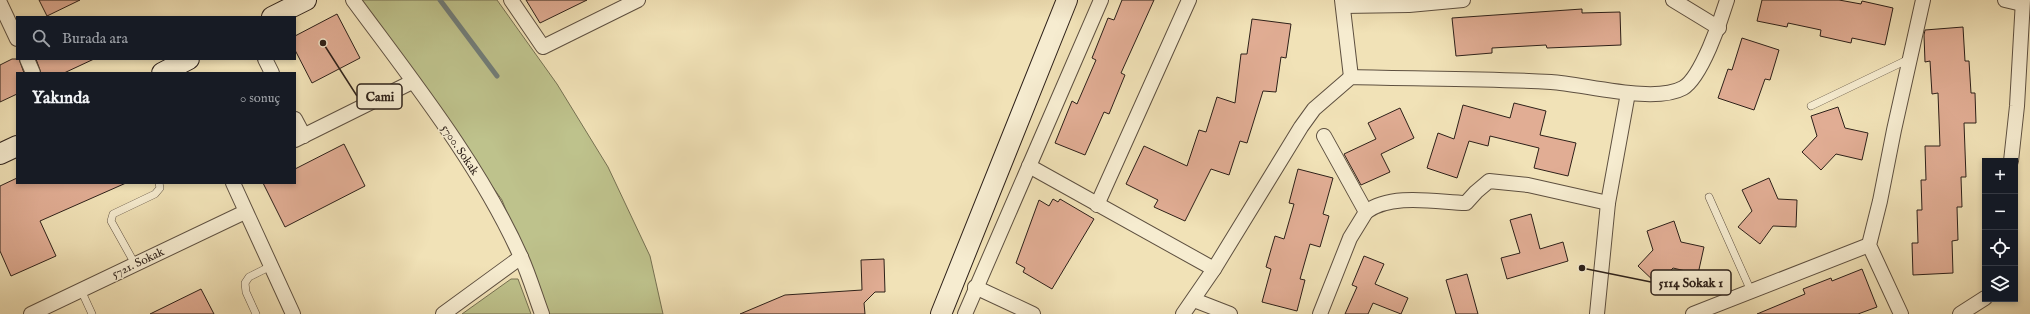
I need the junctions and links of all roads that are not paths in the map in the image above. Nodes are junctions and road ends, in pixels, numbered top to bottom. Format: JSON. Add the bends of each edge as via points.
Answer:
{"nodes":[{"id":1,"x":306,"y":0,"type":"edge"},
{"id":2,"x":353,"y":0,"type":"edge"},
{"id":3,"x":511,"y":0,"type":"edge"},
{"id":4,"x":638,"y":0,"type":"edge"},
{"id":5,"x":1067,"y":0,"type":"edge"},
{"id":6,"x":1101,"y":0,"type":"edge"},
{"id":7,"x":1189,"y":0,"type":"edge"},
{"id":8,"x":1463,"y":0,"type":"edge"},
{"id":9,"x":1673,"y":0,"type":"edge"},
{"id":10,"x":1727,"y":0,"type":"edge"},
{"id":11,"x":1923,"y":0,"type":"edge"},
{"id":12,"x":2005,"y":0,"type":"edge"},
{"id":13,"x":2023,"y":2,"type":"edge"},
{"id":14,"x":0,"y":3,"type":"edge"},
{"id":15,"x":1342,"y":3,"type":"edge"},
{"id":16,"x":274,"y":16,"type":"edge"},
{"id":17,"x":1719,"y":28,"type":"junction"},
{"id":18,"x":16,"y":37,"type":"edge"},
{"id":19,"x":1910,"y":59,"type":"junction"},
{"id":20,"x":26,"y":60,"type":"edge"},
{"id":21,"x":187,"y":60,"type":"edge"},
{"id":22,"x":266,"y":60,"type":"edge"},
{"id":23,"x":32,"y":72,"type":"edge"},
{"id":24,"x":164,"y":72,"type":"edge"},
{"id":25,"x":272,"y":72,"type":"edge"},
{"id":26,"x":1351,"y":77,"type":"junction"},
{"id":27,"x":412,"y":82,"type":"junction"},
{"id":28,"x":1628,"y":93,"type":"junction"},
{"id":29,"x":1811,"y":106,"type":"dead end"},
{"id":30,"x":2024,"y":106,"type":"edge"},
{"id":31,"x":296,"y":123,"type":"edge"},
{"id":32,"x":1324,"y":136,"type":"dead end"},
{"id":33,"x":299,"y":138,"type":"edge"},
{"id":34,"x":16,"y":146,"type":"edge"},
{"id":35,"x":0,"y":154,"type":"edge"},
{"id":36,"x":2012,"y":158,"type":"edge"},
{"id":37,"x":1029,"y":166,"type":"junction"},
{"id":38,"x":159,"y":184,"type":"edge"},
{"id":39,"x":233,"y":184,"type":"edge"},
{"id":40,"x":1709,"y":197,"type":"dead end"},
{"id":41,"x":1608,"y":202,"type":"junction"},
{"id":42,"x":1097,"y":205,"type":"junction"},
{"id":43,"x":245,"y":212,"type":"junction"},
{"id":44,"x":1366,"y":212,"type":"junction"},
{"id":45,"x":1869,"y":245,"type":"junction"},
{"id":46,"x":522,"y":257,"type":"junction"},
{"id":47,"x":135,"y":264,"type":"junction"},
{"id":48,"x":271,"y":266,"type":"junction"},
{"id":49,"x":1214,"y":269,"type":"junction"},
{"id":50,"x":975,"y":287,"type":"junction"},
{"id":51,"x":81,"y":290,"type":"junction"},
{"id":52,"x":1751,"y":291,"type":"junction"},
{"id":53,"x":1194,"y":300,"type":"junction"},
{"id":54,"x":1982,"y":300,"type":"edge"},
{"id":55,"x":31,"y":314,"type":"edge"},
{"id":56,"x":92,"y":314,"type":"edge"},
{"id":57,"x":256,"y":314,"type":"edge"},
{"id":58,"x":293,"y":314,"type":"edge"},
{"id":59,"x":443,"y":314,"type":"edge"},
{"id":60,"x":542,"y":314,"type":"edge"},
{"id":61,"x":941,"y":314,"type":"edge"},
{"id":62,"x":964,"y":314,"type":"edge"},
{"id":63,"x":1033,"y":314,"type":"edge"},
{"id":64,"x":1183,"y":314,"type":"edge"},
{"id":65,"x":1230,"y":314,"type":"edge"},
{"id":66,"x":1320,"y":314,"type":"edge"},
{"id":67,"x":1597,"y":314,"type":"edge"},
{"id":68,"x":1694,"y":314,"type":"edge"},
{"id":69,"x":1901,"y":314,"type":"edge"},
{"id":70,"x":1960,"y":314,"type":"edge"}],
"edges":[{"from":1,"to":16,"type":"street"},
{"from":2,"to":27,"type":"street","name":"5700. Sokak"},
{"from":3,"to":4,"type":"street","via":[[543,47]]},
{"from":5,"to":61,"type":"street"},
{"from":6,"to":37,"type":"street"},
{"from":7,"to":42,"type":"street"},
{"from":8,"to":15,"type":"street","via":[[1409,5]]},
{"from":9,"to":17,"type":"street"},
{"from":10,"to":17,"type":"street"},
{"from":11,"to":19,"type":"street"},
{"from":12,"to":13,"type":"street"},
{"from":13,"to":30,"type":"street"},
{"from":14,"to":18,"type":"street"},
{"from":15,"to":26,"type":"street"},
{"from":17,"to":28,"type":"street","via":[[1693,78],[1684,88],[1670,93]]},
{"from":19,"to":29,"type":"lane"},
{"from":19,"to":45,"type":"street"},
{"from":20,"to":23,"type":"street"},
{"from":21,"to":24,"type":"street"},
{"from":22,"to":25,"type":"street"},
{"from":26,"to":28,"type":"street","via":[[1552,82]]},
{"from":26,"to":49,"type":"street","via":[[1309,115]]},
{"from":27,"to":33,"type":"street"},
{"from":27,"to":46,"type":"street","name":"5700. Sokak","via":[[468,161]]},
{"from":28,"to":41,"type":"street"},
{"from":30,"to":36,"type":"street"},
{"from":31,"to":33,"type":"street"},
{"from":32,"to":44,"type":"street"},
{"from":34,"to":35,"type":"street"},
{"from":37,"to":42,"type":"street"},
{"from":37,"to":50,"type":"street"},
{"from":38,"to":47,"type":"lane","via":[[160,188],[155,194],[113,214],[111,221]]},
{"from":39,"to":43,"type":"street"},
{"from":40,"to":52,"type":"lane"},
{"from":41,"to":44,"type":"street","via":[[1528,185],[1489,181],[1466,203],[1393,200],[1376,205]]},
{"from":41,"to":67,"type":"street"},
{"from":42,"to":49,"type":"street"},
{"from":43,"to":47,"type":"street","name":"5721. Sokak"},
{"from":43,"to":48,"type":"street"},
{"from":44,"to":66,"type":"street","via":[[1350,238]]},
{"from":45,"to":52,"type":"street"},
{"from":45,"to":69,"type":"street"},
{"from":46,"to":59,"type":"street"},
{"from":46,"to":60,"type":"street","name":"5700. Sokak"},
{"from":47,"to":51,"type":"street","name":"5721. Sokak"},
{"from":48,"to":57,"type":"lane","via":[[249,277],[245,283],[246,292]]},
{"from":48,"to":58,"type":"street"},
{"from":49,"to":53,"type":"street"},
{"from":50,"to":62,"type":"street"},
{"from":50,"to":63,"type":"street"},
{"from":51,"to":55,"type":"street","name":"5721. Sokak"},
{"from":51,"to":56,"type":"lane"},
{"from":52,"to":68,"type":"street"},
{"from":53,"to":64,"type":"street"},
{"from":53,"to":65,"type":"street"},
{"from":54,"to":70,"type":"street"}]}
